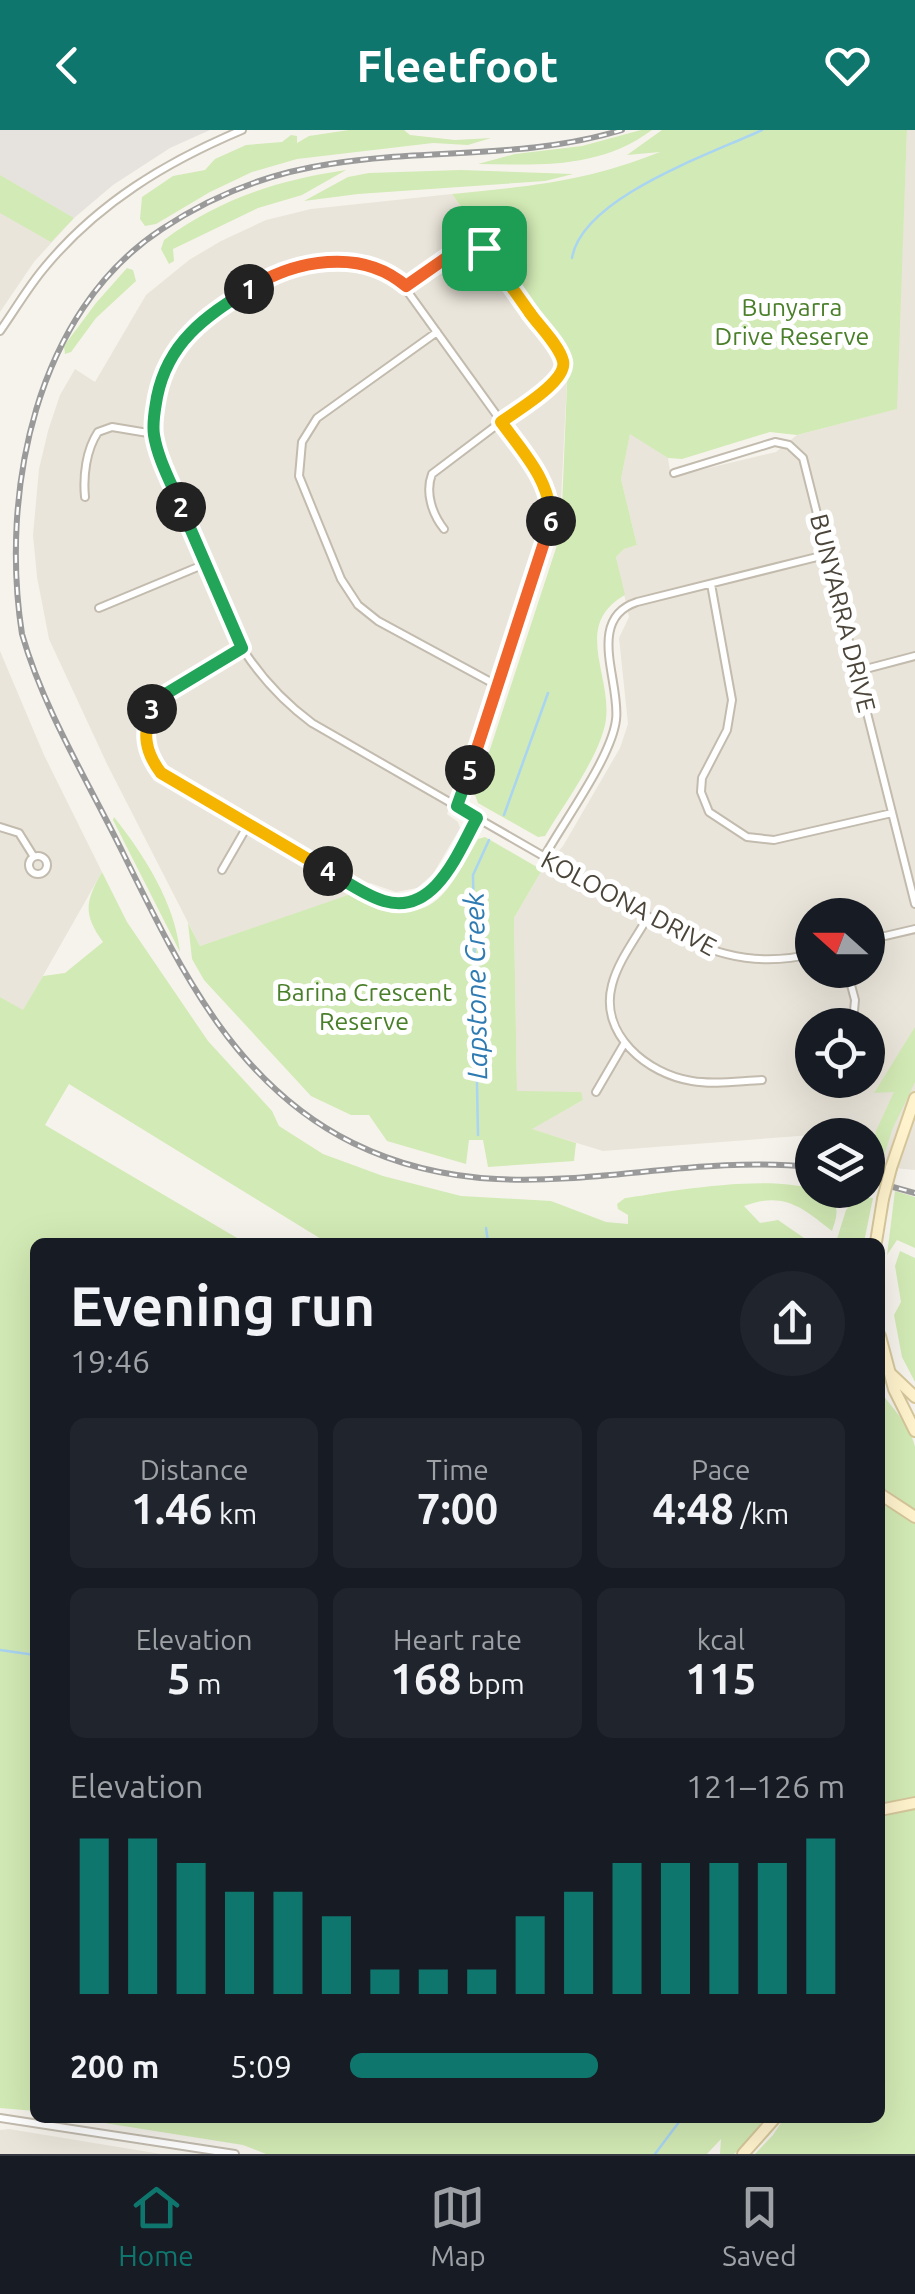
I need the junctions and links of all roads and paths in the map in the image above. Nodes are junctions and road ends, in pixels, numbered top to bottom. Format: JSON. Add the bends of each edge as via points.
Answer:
{"nodes":[{"id":1,"x":242,"y":130,"type":"edge"},
{"id":2,"x":406,"y":286,"type":"junction"},
{"id":3,"x":0,"y":331,"type":"edge"},
{"id":4,"x":437,"y":332,"type":"junction"},
{"id":5,"x":501,"y":422,"type":"junction"},
{"id":6,"x":154,"y":434,"type":"junction"},
{"id":7,"x":674,"y":473,"type":"dead end"},
{"id":8,"x":86,"y":497,"type":"dead end"},
{"id":9,"x":444,"y":529,"type":"dead end"},
{"id":10,"x":829,"y":554,"type":"junction"},
{"id":11,"x":205,"y":564,"type":"junction"},
{"id":12,"x":711,"y":584,"type":"junction"},
{"id":13,"x":99,"y":608,"type":"dead end"},
{"id":14,"x":242,"y":648,"type":"junction"},
{"id":15,"x":915,"y":656,"type":"edge"},
{"id":16,"x":858,"y":671,"type":"junction"},
{"id":17,"x":498,"y":686,"type":"junction"},
{"id":18,"x":457,"y":806,"type":"junction"},
{"id":19,"x":892,"y":812,"type":"junction"},
{"id":20,"x":477,"y":818,"type":"junction"},
{"id":21,"x":248,"y":824,"type":"junction"},
{"id":22,"x":0,"y":827,"type":"edge"},
{"id":23,"x":34,"y":856,"type":"dead end"},
{"id":24,"x":544,"y":856,"type":"junction"},
{"id":25,"x":222,"y":870,"type":"dead end"},
{"id":26,"x":915,"y":904,"type":"edge"},
{"id":27,"x":648,"y":917,"type":"junction"},
{"id":28,"x":915,"y":929,"type":"edge"},
{"id":29,"x":885,"y":936,"type":"edge"},
{"id":30,"x":795,"y":956,"type":"edge"},
{"id":31,"x":624,"y":1044,"type":"junction"},
{"id":32,"x":762,"y":1080,"type":"dead end"},
{"id":33,"x":596,"y":1092,"type":"dead end"},
{"id":34,"x":915,"y":1098,"type":"edge"},
{"id":35,"x":915,"y":1116,"type":"edge"},
{"id":36,"x":891,"y":1168,"type":"junction"},
{"id":37,"x":877,"y":1238,"type":"edge"},
{"id":38,"x":885,"y":1354,"type":"edge"},
{"id":39,"x":890,"y":1373,"type":"junction"},
{"id":40,"x":915,"y":1397,"type":"edge"},
{"id":41,"x":915,"y":1430,"type":"edge"},
{"id":42,"x":885,"y":1497,"type":"edge"},
{"id":43,"x":915,"y":1517,"type":"edge"},
{"id":44,"x":915,"y":1804,"type":"edge"},
{"id":45,"x":885,"y":1809,"type":"edge"},
{"id":46,"x":0,"y":2118,"type":"edge"},
{"id":47,"x":30,"y":2123,"type":"edge"},
{"id":48,"x":33,"y":2123,"type":"edge"},
{"id":49,"x":771,"y":2123,"type":"edge"},
{"id":50,"x":235,"y":2154,"type":"edge"},
{"id":51,"x":743,"y":2154,"type":"edge"}],
"edges":[{"from":1,"to":3,"type":"street","via":[[202,146],[104,207],[43,270]]},
{"from":2,"to":4,"type":"street","name":"KOLOONA DRIVE"},
{"from":2,"to":5,"type":"street","via":[[476,243],[558,352],[558,378]]},
{"from":2,"to":6,"type":"street","name":"KOLOONA DRIVE","via":[[378,267],[350,261],[271,275],[184,338],[162,377]]},
{"from":4,"to":5,"type":"street","name":"KOLOONA DRIVE"},
{"from":4,"to":17,"type":"street","via":[[316,418],[302,442],[299,476],[358,605]]},
{"from":5,"to":9,"type":"street","via":[[432,474],[428,492]]},
{"from":5,"to":17,"type":"street","name":"KOLOONA DRIVE","via":[[542,480],[551,518]]},
{"from":6,"to":8,"type":"street","via":[[112,427],[98,432],[84,480]]},
{"from":6,"to":11,"type":"street","name":"KOLOONA DRIVE"},
{"from":7,"to":10,"type":"street","name":"BUNYARRA DRIVE","via":[[770,443],[789,445],[805,462]]},
{"from":10,"to":12,"type":"street"},
{"from":10,"to":16,"type":"street","name":"BUNYARRA DRIVE"},
{"from":11,"to":13,"type":"street"},
{"from":11,"to":14,"type":"street","name":"KOLOONA DRIVE"},
{"from":12,"to":19,"type":"street","via":[[732,700],[728,730],[700,785],[709,812],[766,840]]},
{"from":12,"to":24,"type":"street","via":[[630,604],[612,622],[613,734]]},
{"from":14,"to":18,"type":"street","name":"KOLOONA DRIVE","via":[[302,716]]},
{"from":14,"to":21,"type":"street","via":[[158,700],[146,735],[161,773]]},
{"from":15,"to":16,"type":"street"},
{"from":16,"to":19,"type":"street","name":"BUNYARRA DRIVE"},
{"from":17,"to":18,"type":"street","name":"KOLOONA DRIVE"},
{"from":18,"to":20,"type":"street","name":"KOLOONA DRIVE"},
{"from":19,"to":26,"type":"street","name":"BUNYARRA DRIVE"},
{"from":20,"to":21,"type":"street","via":[[434,890],[395,904]]},
{"from":20,"to":24,"type":"street","name":"KOLOONA DRIVE"},
{"from":21,"to":25,"type":"street"},
{"from":22,"to":23,"type":"street","via":[[20,833]]},
{"from":24,"to":27,"type":"street","name":"KOLOONA DRIVE"},
{"from":27,"to":30,"type":"street","name":"KOLOONA DRIVE","via":[[702,947],[734,956]]},
{"from":27,"to":31,"type":"street","via":[[610,992]]},
{"from":28,"to":29,"type":"street"},
{"from":31,"to":32,"type":"street","via":[[692,1082]]},
{"from":31,"to":33,"type":"street"},
{"from":34,"to":36,"type":"main road"},
{"from":35,"to":36,"type":"main road"},
{"from":36,"to":37,"type":"main road","bridge":true},
{"from":38,"to":39,"type":"main road"},
{"from":39,"to":40,"type":"main road"},
{"from":39,"to":41,"type":"main road"},
{"from":42,"to":43,"type":"main road"},
{"from":44,"to":45,"type":"main road"},
{"from":46,"to":47,"type":"street"},
{"from":48,"to":50,"type":"street"},
{"from":49,"to":51,"type":"main road"}]}
